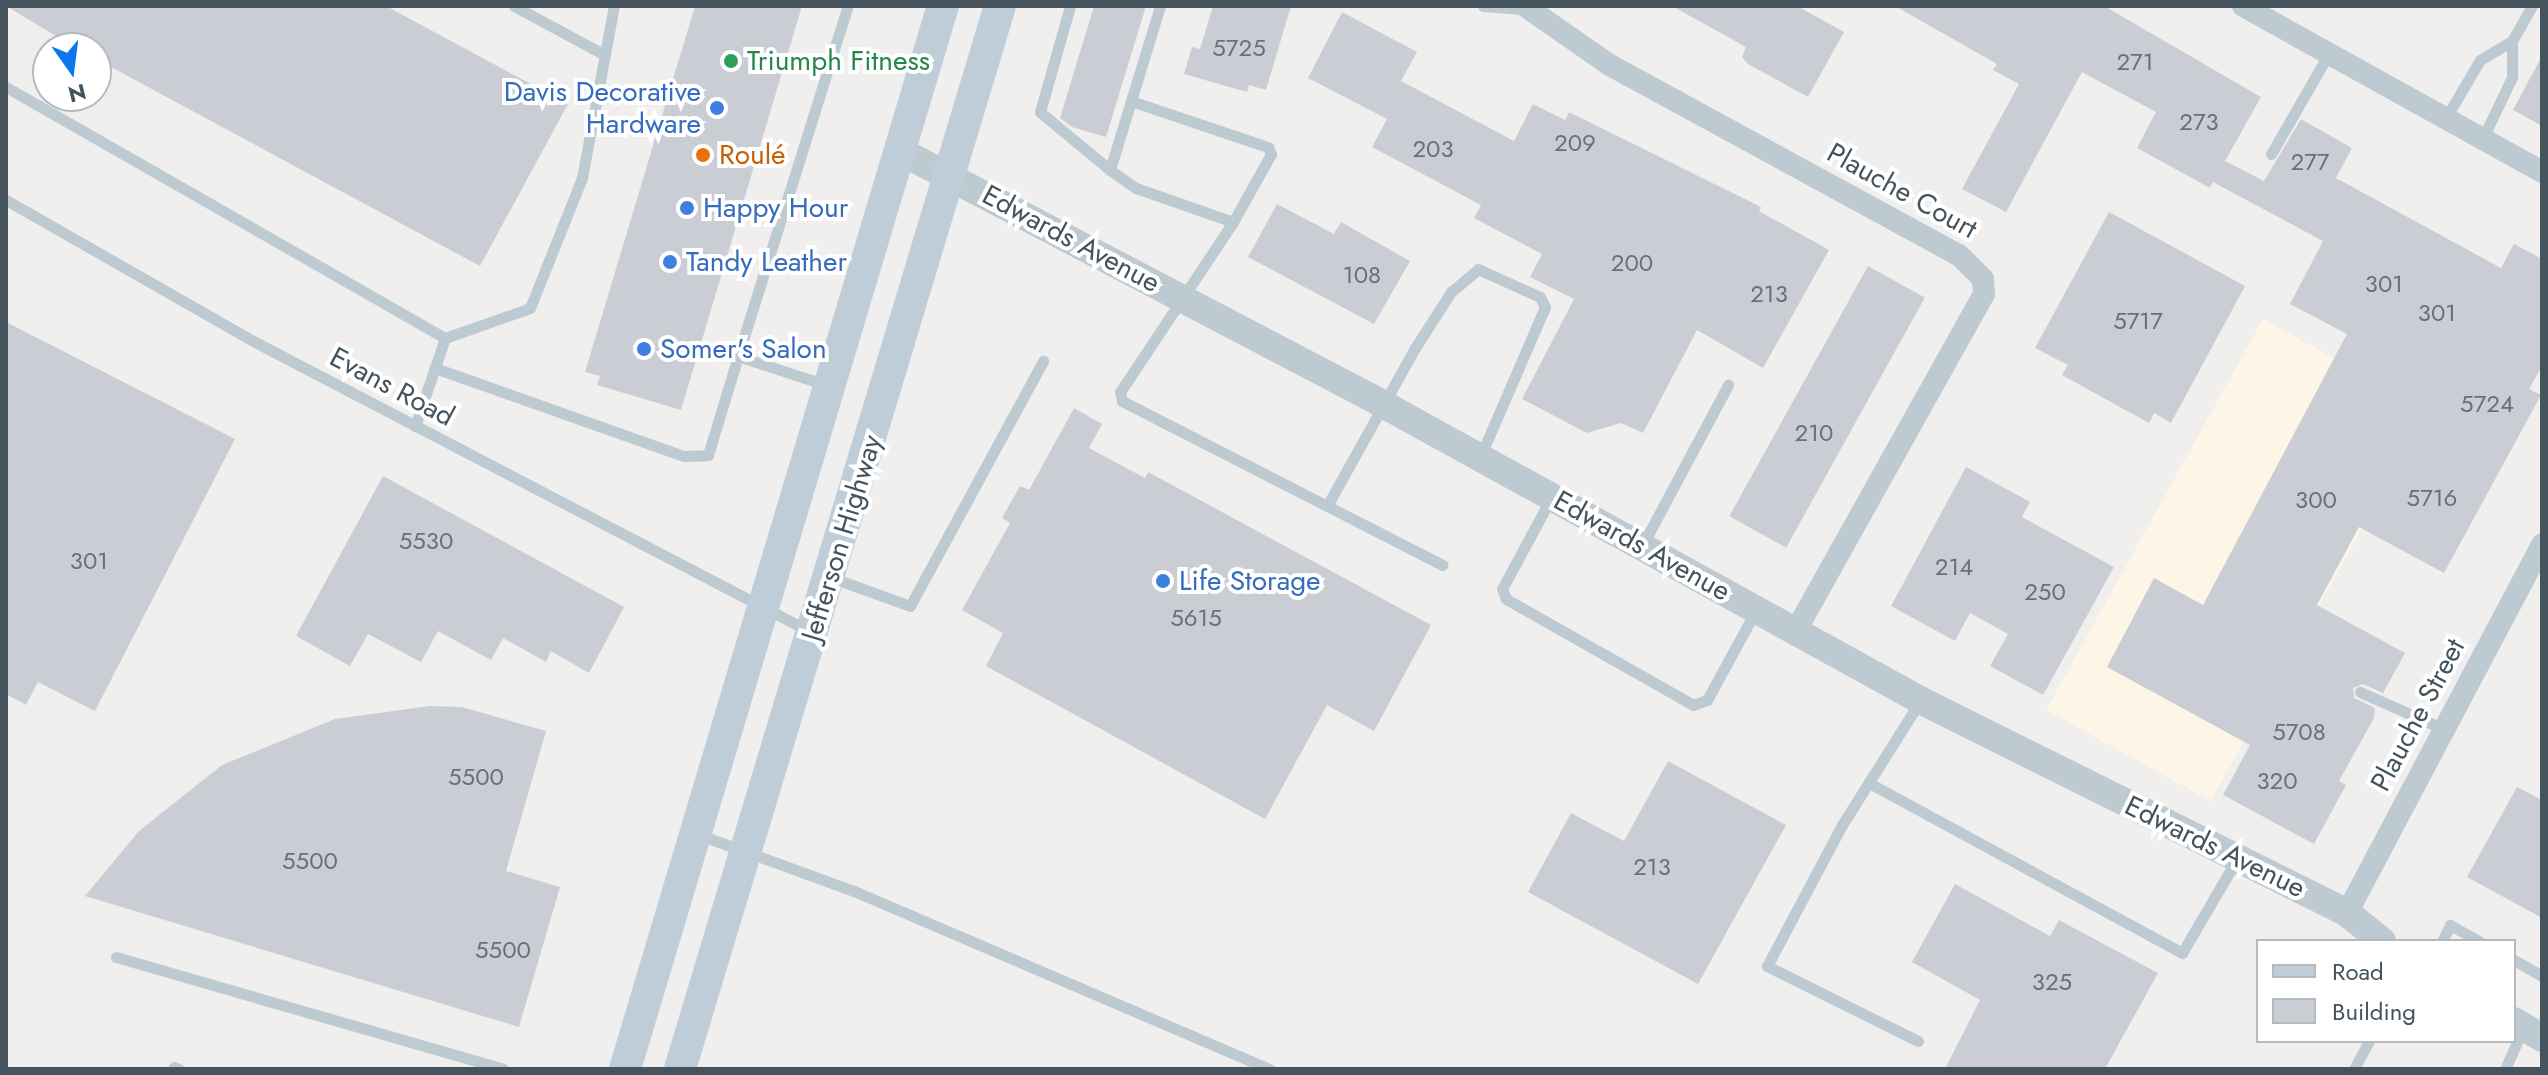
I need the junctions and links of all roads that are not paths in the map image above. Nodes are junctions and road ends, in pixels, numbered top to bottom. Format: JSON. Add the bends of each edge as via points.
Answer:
{"nodes":[{"id":1,"x":514,"y":6,"type":"edge"},
{"id":2,"x":614,"y":6,"type":"edge"},
{"id":3,"x":848,"y":6,"type":"edge"},
{"id":4,"x":943,"y":6,"type":"edge"},
{"id":5,"x":1000,"y":6,"type":"edge"},
{"id":6,"x":1070,"y":6,"type":"edge"},
{"id":7,"x":1160,"y":6,"type":"edge"},
{"id":8,"x":1483,"y":6,"type":"edge"},
{"id":9,"x":2243,"y":6,"type":"edge"},
{"id":10,"x":2532,"y":6,"type":"edge"},
{"id":11,"x":1524,"y":8,"type":"edge"},
{"id":12,"x":2512,"y":41,"type":"junction"},
{"id":13,"x":2330,"y":52,"type":"junction"},
{"id":14,"x":605,"y":55,"type":"junction"},
{"id":15,"x":6,"y":87,"type":"edge"},
{"id":16,"x":1131,"y":101,"type":"junction"},
{"id":17,"x":2447,"y":116,"type":"junction"},
{"id":18,"x":2483,"y":138,"type":"junction"},
{"id":19,"x":900,"y":151,"type":"junction"},
{"id":20,"x":2271,"y":154,"type":"dead end"},
{"id":21,"x":1110,"y":170,"type":"junction"},
{"id":22,"x":2542,"y":172,"type":"edge"},
{"id":23,"x":952,"y":177,"type":"junction"},
{"id":24,"x":6,"y":200,"type":"edge"},
{"id":25,"x":1233,"y":222,"type":"junction"},
{"id":26,"x":1180,"y":297,"type":"junction"},
{"id":27,"x":445,"y":338,"type":"junction"},
{"id":28,"x":738,"y":356,"type":"junction"},
{"id":29,"x":1043,"y":361,"type":"dead end"},
{"id":30,"x":435,"y":368,"type":"junction"},
{"id":31,"x":1728,"y":385,"type":"dead end"},
{"id":32,"x":829,"y":386,"type":"junction"},
{"id":33,"x":1384,"y":404,"type":"junction"},
{"id":34,"x":415,"y":426,"type":"junction"},
{"id":35,"x":1480,"y":457,"type":"junction"},
{"id":36,"x":1551,"y":496,"type":"junction"},
{"id":37,"x":1327,"y":506,"type":"junction"},
{"id":38,"x":2542,"y":544,"type":"edge"},
{"id":39,"x":1642,"y":546,"type":"junction"},
{"id":40,"x":1443,"y":565,"type":"dead end"},
{"id":41,"x":830,"y":577,"type":"junction"},
{"id":42,"x":762,"y":607,"type":"junction"},
{"id":43,"x":1757,"y":610,"type":"junction"},
{"id":44,"x":1795,"y":632,"type":"junction"},
{"id":45,"x":814,"y":633,"type":"junction"},
{"id":46,"x":2360,"y":692,"type":"dead end"},
{"id":47,"x":1920,"y":700,"type":"junction"},
{"id":48,"x":2444,"y":729,"type":"junction"},
{"id":49,"x":1871,"y":784,"type":"junction"},
{"id":50,"x":695,"y":833,"type":"junction"},
{"id":51,"x":745,"y":851,"type":"junction"},
{"id":52,"x":2238,"y":858,"type":"junction"},
{"id":53,"x":2347,"y":913,"type":"junction"},
{"id":54,"x":2380,"y":939,"type":"edge"},
{"id":55,"x":2443,"y":939,"type":"edge"},
{"id":56,"x":2475,"y":939,"type":"edge"},
{"id":57,"x":116,"y":957,"type":"dead end"},
{"id":58,"x":2516,"y":961,"type":"edge"},
{"id":59,"x":2542,"y":976,"type":"edge"},
{"id":60,"x":2527,"y":1029,"type":"edge"},
{"id":61,"x":1918,"y":1041,"type":"dead end"},
{"id":62,"x":2368,"y":1043,"type":"edge"},
{"id":63,"x":503,"y":1069,"type":"edge"},
{"id":64,"x":625,"y":1069,"type":"edge"},
{"id":65,"x":680,"y":1069,"type":"edge"},
{"id":66,"x":1270,"y":1069,"type":"edge"},
{"id":67,"x":2354,"y":1069,"type":"edge"},
{"id":68,"x":2505,"y":1069,"type":"edge"}],
"edges":[{"from":1,"to":14,"type":"lane"},
{"from":2,"to":14,"type":"lane"},
{"from":3,"to":28,"type":"lane"},
{"from":4,"to":19,"type":"main road","name":"Jefferson Highway"},
{"from":5,"to":23,"type":"main road","name":"Jefferson Highway"},
{"from":6,"to":21,"type":"lane","via":[[1040,112]]},
{"from":7,"to":16,"type":"lane"},
{"from":8,"to":11,"type":"lane"},
{"from":9,"to":13,"type":"street"},
{"from":10,"to":12,"type":"lane"},
{"from":11,"to":44,"type":"street","name":"Plauche Court","via":[[1608,64],[1959,255],[1983,279],[1984,294]]},
{"from":12,"to":17,"type":"lane","via":[[2480,60]]},
{"from":12,"to":18,"type":"lane","via":[[2512,77]]},
{"from":13,"to":17,"type":"street"},
{"from":13,"to":20,"type":"lane"},
{"from":14,"to":27,"type":"lane","via":[[582,178],[530,308]]},
{"from":15,"to":27,"type":"lane"},
{"from":16,"to":21,"type":"lane"},
{"from":16,"to":25,"type":"lane","via":[[1268,147],[1271,154]]},
{"from":17,"to":18,"type":"street"},
{"from":18,"to":22,"type":"street"},
{"from":19,"to":23,"type":"street","name":"Edwards Avenue"},
{"from":19,"to":32,"type":"main road","name":"Jefferson Highway"},
{"from":21,"to":25,"type":"lane","via":[[1136,188]]},
{"from":23,"to":26,"type":"street","name":"Edwards Avenue"},
{"from":23,"to":41,"type":"main road","name":"Jefferson Highway"},
{"from":24,"to":34,"type":"lane","name":"Evans Road"},
{"from":25,"to":26,"type":"lane"},
{"from":26,"to":33,"type":"street","name":"Edwards Avenue"},
{"from":26,"to":37,"type":"lane","via":[[1120,392],[1122,401]]},
{"from":27,"to":30,"type":"lane"},
{"from":28,"to":30,"type":"lane","via":[[708,455],[684,456]]},
{"from":28,"to":32,"type":"lane"},
{"from":29,"to":41,"type":"lane","via":[[910,606]]},
{"from":30,"to":34,"type":"lane"},
{"from":31,"to":39,"type":"lane"},
{"from":32,"to":42,"type":"main road","name":"Jefferson Highway"},
{"from":33,"to":35,"type":"street","name":"Edwards Avenue"},
{"from":33,"to":35,"type":"lane","via":[[1466,276],[1489,270],[1540,297],[1544,316]]},
{"from":33,"to":37,"type":"lane"},
{"from":34,"to":42,"type":"lane","name":"Evans Road"},
{"from":35,"to":36,"type":"street","name":"Edwards Avenue"},
{"from":36,"to":39,"type":"street","name":"Edwards Avenue"},
{"from":36,"to":43,"type":"lane","via":[[1502,589],[1506,599],[1693,705],[1707,700]]},
{"from":37,"to":40,"type":"lane"},
{"from":38,"to":48,"type":"street","name":"Plauche Street"},
{"from":39,"to":43,"type":"street","name":"Edwards Avenue"},
{"from":41,"to":45,"type":"main road","name":"Jefferson Highway"},
{"from":42,"to":45,"type":"lane","name":"Evans Road"},
{"from":42,"to":50,"type":"main road","name":"Jefferson Highway"},
{"from":43,"to":44,"type":"street","name":"Edwards Avenue"},
{"from":44,"to":47,"type":"street","name":"Edwards Avenue"},
{"from":45,"to":51,"type":"main road","name":"Jefferson Highway"},
{"from":46,"to":48,"type":"lane"},
{"from":47,"to":49,"type":"lane"},
{"from":47,"to":52,"type":"street","name":"Edwards Avenue"},
{"from":48,"to":53,"type":"street","name":"Plauche Street"},
{"from":49,"to":52,"type":"lane","via":[[2182,953]]},
{"from":49,"to":61,"type":"lane","via":[[1842,825],[1767,966]]},
{"from":50,"to":51,"type":"lane"},
{"from":50,"to":64,"type":"main road","name":"Jefferson Highway"},
{"from":51,"to":65,"type":"main road","name":"Jefferson Highway"},
{"from":51,"to":66,"type":"lane","via":[[854,891]]},
{"from":52,"to":53,"type":"street","name":"Edwards Avenue"},
{"from":53,"to":54,"type":"street","name":"Edwards Avenue"},
{"from":55,"to":56,"type":"lane","via":[[2450,925]]},
{"from":57,"to":63,"type":"lane"},
{"from":58,"to":59,"type":"lane"},
{"from":60,"to":68,"type":"lane"},
{"from":62,"to":67,"type":"lane"}]}
